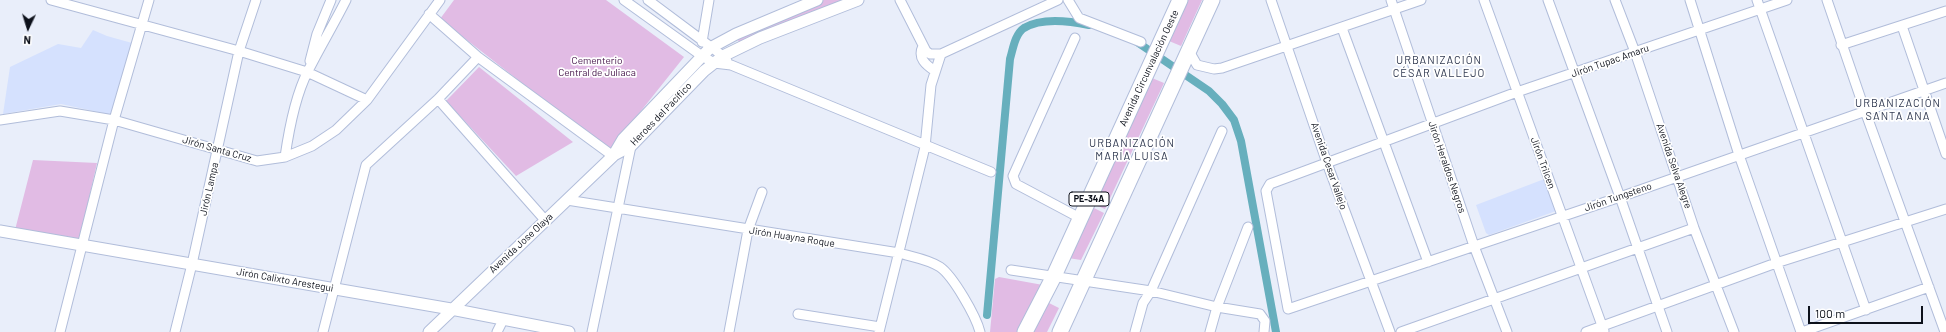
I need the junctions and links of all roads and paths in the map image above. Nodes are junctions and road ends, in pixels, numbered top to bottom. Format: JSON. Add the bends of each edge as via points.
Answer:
{"nodes":[{"id":1,"x":51,"y":0,"type":"edge"},
{"id":2,"x":149,"y":0,"type":"edge"},
{"id":3,"x":256,"y":0,"type":"edge"},
{"id":4,"x":331,"y":0,"type":"edge"},
{"id":5,"x":346,"y":0,"type":"edge"},
{"id":6,"x":440,"y":0,"type":"edge"},
{"id":7,"x":624,"y":0,"type":"edge"},
{"id":8,"x":648,"y":0,"type":"edge"},
{"id":9,"x":709,"y":0,"type":"edge"},
{"id":10,"x":817,"y":0,"type":"edge"},
{"id":11,"x":858,"y":0,"type":"edge"},
{"id":12,"x":900,"y":0,"type":"edge"},
{"id":13,"x":1058,"y":0,"type":"edge"},
{"id":14,"x":1068,"y":0,"type":"edge"},
{"id":15,"x":1180,"y":0,"type":"edge"},
{"id":16,"x":1212,"y":0,"type":"edge"},
{"id":17,"x":1271,"y":0,"type":"edge"},
{"id":18,"x":1421,"y":0,"type":"edge"},
{"id":19,"x":1484,"y":0,"type":"edge"},
{"id":20,"x":1548,"y":0,"type":"edge"},
{"id":21,"x":1615,"y":0,"type":"edge"},
{"id":22,"x":1690,"y":0,"type":"edge"},
{"id":23,"x":1757,"y":0,"type":"edge"},
{"id":24,"x":1787,"y":0,"type":"edge"},
{"id":25,"x":1827,"y":0,"type":"edge"},
{"id":26,"x":1392,"y":4,"type":"edge"},
{"id":27,"x":1761,"y":10,"type":"junction"},
{"id":28,"x":1946,"y":10,"type":"edge"},
{"id":29,"x":429,"y":14,"type":"junction"},
{"id":30,"x":142,"y":25,"type":"junction"},
{"id":31,"x":1902,"y":26,"type":"junction"},
{"id":32,"x":1342,"y":28,"type":"junction"},
{"id":33,"x":1700,"y":30,"type":"junction"},
{"id":34,"x":1075,"y":38,"type":"dead end"},
{"id":35,"x":1140,"y":42,"type":"dead end"},
{"id":36,"x":1287,"y":44,"type":"junction"},
{"id":37,"x":706,"y":45,"type":"junction"},
{"id":38,"x":1841,"y":45,"type":"junction"},
{"id":39,"x":923,"y":46,"type":"junction"},
{"id":40,"x":239,"y":51,"type":"junction"},
{"id":41,"x":1635,"y":52,"type":"junction"},
{"id":42,"x":941,"y":54,"type":"junction"},
{"id":43,"x":1187,"y":55,"type":"junction"},
{"id":44,"x":702,"y":56,"type":"junction"},
{"id":45,"x":723,"y":56,"type":"junction"},
{"id":46,"x":478,"y":57,"type":"junction"},
{"id":47,"x":714,"y":63,"type":"junction"},
{"id":48,"x":731,"y":65,"type":"junction"},
{"id":49,"x":935,"y":71,"type":"junction"},
{"id":50,"x":308,"y":72,"type":"junction"},
{"id":51,"x":1576,"y":72,"type":"junction"},
{"id":52,"x":1946,"y":83,"type":"edge"},
{"id":53,"x":1924,"y":90,"type":"junction"},
{"id":54,"x":1517,"y":92,"type":"junction"},
{"id":55,"x":438,"y":99,"type":"junction"},
{"id":56,"x":366,"y":100,"type":"junction"},
{"id":57,"x":1865,"y":111,"type":"junction"},
{"id":58,"x":0,"y":120,"type":"edge"},
{"id":59,"x":114,"y":120,"type":"junction"},
{"id":60,"x":1433,"y":124,"type":"junction"},
{"id":61,"x":1222,"y":131,"type":"dead end"},
{"id":62,"x":1803,"y":133,"type":"junction"},
{"id":63,"x":1385,"y":141,"type":"junction"},
{"id":64,"x":631,"y":146,"type":"junction"},
{"id":65,"x":925,"y":147,"type":"junction"},
{"id":66,"x":218,"y":149,"type":"junction"},
{"id":67,"x":1946,"y":154,"type":"edge"},
{"id":68,"x":1739,"y":155,"type":"junction"},
{"id":69,"x":613,"y":156,"type":"junction"},
{"id":70,"x":285,"y":157,"type":"junction"},
{"id":71,"x":1327,"y":163,"type":"junction"},
{"id":72,"x":990,"y":172,"type":"dead end"},
{"id":73,"x":1677,"y":177,"type":"junction"},
{"id":74,"x":762,"y":192,"type":"dead end"},
{"id":75,"x":1620,"y":196,"type":"junction"},
{"id":76,"x":567,"y":200,"type":"junction"},
{"id":77,"x":1946,"y":209,"type":"edge"},
{"id":78,"x":618,"y":210,"type":"junction"},
{"id":79,"x":1562,"y":216,"type":"junction"},
{"id":80,"x":1080,"y":218,"type":"junction"},
{"id":81,"x":545,"y":220,"type":"junction"},
{"id":82,"x":1905,"y":222,"type":"junction"},
{"id":83,"x":1248,"y":227,"type":"dead end"},
{"id":84,"x":1694,"y":228,"type":"junction"},
{"id":85,"x":748,"y":230,"type":"junction"},
{"id":86,"x":0,"y":231,"type":"edge"},
{"id":87,"x":1842,"y":243,"type":"junction"},
{"id":88,"x":1474,"y":246,"type":"junction"},
{"id":89,"x":83,"y":247,"type":"junction"},
{"id":90,"x":1638,"y":248,"type":"junction"},
{"id":91,"x":899,"y":253,"type":"junction"},
{"id":92,"x":1428,"y":262,"type":"junction"},
{"id":93,"x":1776,"y":263,"type":"junction"},
{"id":94,"x":192,"y":264,"type":"junction"},
{"id":95,"x":1581,"y":268,"type":"junction"},
{"id":96,"x":1011,"y":270,"type":"dead end"},
{"id":97,"x":1054,"y":276,"type":"junction"},
{"id":98,"x":1085,"y":280,"type":"junction"},
{"id":99,"x":1370,"y":281,"type":"junction"},
{"id":100,"x":1717,"y":285,"type":"junction"},
{"id":101,"x":1929,"y":287,"type":"junction"},
{"id":102,"x":333,"y":289,"type":"junction"},
{"id":103,"x":1151,"y":291,"type":"junction"},
{"id":104,"x":1495,"y":299,"type":"junction"},
{"id":105,"x":1217,"y":307,"type":"junction"},
{"id":106,"x":1658,"y":307,"type":"junction"},
{"id":107,"x":451,"y":309,"type":"junction"},
{"id":108,"x":1288,"y":309,"type":"joint"},
{"id":109,"x":1866,"y":310,"type":"junction"},
{"id":110,"x":798,"y":314,"type":"dead end"},
{"id":111,"x":503,"y":320,"type":"junction"},
{"id":112,"x":880,"y":329,"type":"edge"},
{"id":113,"x":1603,"y":329,"type":"edge"},
{"id":114,"x":60,"y":332,"type":"edge"},
{"id":115,"x":175,"y":332,"type":"edge"},
{"id":116,"x":322,"y":332,"type":"edge"},
{"id":117,"x":429,"y":332,"type":"edge"},
{"id":118,"x":497,"y":332,"type":"edge"},
{"id":119,"x":569,"y":332,"type":"edge"},
{"id":120,"x":592,"y":332,"type":"edge"},
{"id":121,"x":729,"y":332,"type":"edge"},
{"id":122,"x":980,"y":332,"type":"edge"},
{"id":123,"x":1025,"y":332,"type":"edge"},
{"id":124,"x":1060,"y":332,"type":"edge"},
{"id":125,"x":1135,"y":332,"type":"edge"},
{"id":126,"x":1210,"y":332,"type":"edge"},
{"id":127,"x":1264,"y":332,"type":"edge"},
{"id":128,"x":1390,"y":332,"type":"edge"},
{"id":129,"x":1401,"y":332,"type":"edge"},
{"id":130,"x":1507,"y":332,"type":"edge"},
{"id":131,"x":1586,"y":332,"type":"edge"},
{"id":132,"x":1667,"y":332,"type":"edge"},
{"id":133,"x":1734,"y":332,"type":"edge"},
{"id":134,"x":1801,"y":332,"type":"edge"},
{"id":135,"x":1945,"y":332,"type":"edge"}],
"edges":[{"from":1,"to":30,"type":"street"},
{"from":2,"to":30,"type":"street"},
{"from":3,"to":40,"type":"street","name":"Jirón Lampa"},
{"from":4,"to":50,"type":"street","via":[[317,34]]},
{"from":5,"to":50,"type":"street"},
{"from":6,"to":29,"type":"street","name":"Jirón Santa Cruz"},
{"from":7,"to":44,"type":"street"},
{"from":8,"to":37,"type":"street"},
{"from":9,"to":37,"type":"street"},
{"from":10,"to":37,"type":"street","name":"Heroes del Pacífico"},
{"from":11,"to":45,"type":"street","name":"Heroes del Pacífico","via":[[760,38]]},
{"from":12,"to":39,"type":"street"},
{"from":13,"to":42,"type":"street"},
{"from":14,"to":35,"type":"street","via":[[1079,18]]},
{"from":15,"to":80,"type":"highway","name":"Avenida Circunvalación Oeste","number":"PE-34A"},
{"from":16,"to":43,"type":"highway","number":"PE-34A"},
{"from":17,"to":36,"type":"street","name":"Avenida Cesar Vallejo"},
{"from":18,"to":26,"type":"street"},
{"from":19,"to":54,"type":"street","name":"Jirón Trilcen"},
{"from":20,"to":51,"type":"street"},
{"from":21,"to":41,"type":"street","name":"Avenida Selva Alegre"},
{"from":22,"to":33,"type":"street"},
{"from":23,"to":27,"type":"street"},
{"from":24,"to":27,"type":"street","name":"Jirón Tupac Amaru"},
{"from":25,"to":38,"type":"street"},
{"from":26,"to":32,"type":"street"},
{"from":26,"to":60,"type":"street","name":"Jirón Heraldos Negros"},
{"from":27,"to":33,"type":"street","name":"Jirón Tupac Amaru"},
{"from":27,"to":62,"type":"street"},
{"from":28,"to":31,"type":"street"},
{"from":29,"to":46,"type":"street"},
{"from":29,"to":56,"type":"street","name":"Jirón Santa Cruz"},
{"from":30,"to":40,"type":"street"},
{"from":30,"to":59,"type":"street"},
{"from":31,"to":38,"type":"street"},
{"from":31,"to":53,"type":"street"},
{"from":32,"to":36,"type":"street"},
{"from":32,"to":63,"type":"street"},
{"from":33,"to":41,"type":"street","name":"Jirón Tupac Amaru"},
{"from":33,"to":68,"type":"street"},
{"from":34,"to":80,"type":"street","via":[[1014,180],[1016,184]]},
{"from":36,"to":43,"type":"street","via":[[1214,69],[1197,65]]},
{"from":36,"to":71,"type":"street","name":"Avenida Cesar Vallejo"},
{"from":37,"to":44,"type":"street","name":"Heroes del Pacífico"},
{"from":37,"to":45,"type":"street"},
{"from":38,"to":57,"type":"street"},
{"from":39,"to":42,"type":"street","via":[[930,54]]},
{"from":39,"to":49,"type":"street","via":[[920,53],[922,58]]},
{"from":40,"to":50,"type":"street"},
{"from":40,"to":66,"type":"street","name":"Jirón Lampa"},
{"from":41,"to":51,"type":"street","name":"Jirón Tupac Amaru"},
{"from":41,"to":73,"type":"street","name":"Avenida Selva Alegre"},
{"from":42,"to":49,"type":"street"},
{"from":43,"to":98,"type":"highway","number":"PE-34A"},
{"from":44,"to":47,"type":"street"},
{"from":44,"to":69,"type":"street","name":"Heroes del Pacífico","via":[[623,139]]},
{"from":45,"to":47,"type":"street","name":"Heroes del Pacífico"},
{"from":45,"to":48,"type":"street"},
{"from":46,"to":55,"type":"street"},
{"from":46,"to":69,"type":"street"},
{"from":47,"to":48,"type":"street"},
{"from":47,"to":64,"type":"street","name":"Heroes del Pacífico"},
{"from":48,"to":65,"type":"street"},
{"from":49,"to":65,"type":"street","via":[[931,86]]},
{"from":50,"to":56,"type":"street"},
{"from":50,"to":70,"type":"street","via":[[296,107]]},
{"from":51,"to":54,"type":"street","name":"Jirón Tupac Amaru"},
{"from":51,"to":75,"type":"street"},
{"from":52,"to":53,"type":"street","name":"Jirón Tungsteno"},
{"from":53,"to":57,"type":"street","name":"Jirón Tungsteno"},
{"from":53,"to":67,"type":"street"},
{"from":54,"to":60,"type":"street","name":"Jirón Tupac Amaru"},
{"from":54,"to":79,"type":"street","name":"Jirón Trilcen"},
{"from":55,"to":81,"type":"street"},
{"from":55,"to":102,"type":"street","via":[[366,165]]},
{"from":56,"to":70,"type":"street","name":"Jirón Santa Cruz","via":[[336,130],[312,146]]},
{"from":57,"to":62,"type":"street","name":"Jirón Tungsteno"},
{"from":57,"to":82,"type":"street"},
{"from":58,"to":59,"type":"street","name":"Jirón Santa Cruz","via":[[60,111]]},
{"from":59,"to":66,"type":"street","name":"Jirón Santa Cruz"},
{"from":59,"to":89,"type":"street"},
{"from":60,"to":63,"type":"street","name":"Jirón Tupac Amaru"},
{"from":60,"to":88,"type":"street","name":"Jirón Heraldos Negros"},
{"from":61,"to":103,"type":"street"},
{"from":62,"to":68,"type":"street","name":"Jirón Tungsteno"},
{"from":62,"to":87,"type":"street"},
{"from":63,"to":71,"type":"street","name":"Jirón Tupac Amaru"},
{"from":63,"to":92,"type":"street"},
{"from":64,"to":69,"type":"street","name":"Heroes del Pacífico"},
{"from":64,"to":78,"type":"street"},
{"from":65,"to":72,"type":"street"},
{"from":65,"to":91,"type":"street"},
{"from":66,"to":70,"type":"street","name":"Jirón Santa Cruz","via":[[257,160]]},
{"from":66,"to":94,"type":"street","name":"Jirón Lampa"},
{"from":68,"to":73,"type":"street","name":"Jirón Tungsteno"},
{"from":68,"to":93,"type":"street"},
{"from":69,"to":76,"type":"street","name":"Avenida Jose Olaya"},
{"from":71,"to":99,"type":"street","name":"Avenida Cesar Vallejo"},
{"from":71,"to":108,"type":"street","name":"Jirón Tupac Amaru","via":[[1270,184],[1266,191]]},
{"from":73,"to":75,"type":"street","name":"Jirón Tungsteno"},
{"from":73,"to":84,"type":"street","name":"Avenida Selva Alegre"},
{"from":74,"to":85,"type":"street"},
{"from":75,"to":79,"type":"street","name":"Jirón Tungsteno"},
{"from":75,"to":90,"type":"street"},
{"from":76,"to":78,"type":"street","name":"Jirón Huayna Roque"},
{"from":76,"to":81,"type":"street","name":"Avenida Jose Olaya"},
{"from":77,"to":82,"type":"street"},
{"from":78,"to":85,"type":"street","name":"Jirón Huayna Roque"},
{"from":78,"to":120,"type":"street"},
{"from":79,"to":88,"type":"street","name":"Jirón Tungsteno"},
{"from":79,"to":95,"type":"street","name":"Jirón Trilcen"},
{"from":80,"to":97,"type":"highway","name":"Avenida Circunvalación Oeste","number":"PE-34A"},
{"from":81,"to":107,"type":"street","name":"Avenida Jose Olaya"},
{"from":82,"to":87,"type":"street"},
{"from":82,"to":101,"type":"street"},
{"from":83,"to":105,"type":"street"},
{"from":84,"to":90,"type":"street"},
{"from":84,"to":100,"type":"street","name":"Avenida Selva Alegre"},
{"from":85,"to":91,"type":"street","name":"Jirón Huayna Roque"},
{"from":85,"to":121,"type":"street"},
{"from":86,"to":89,"type":"street","name":"Jirón Calixto Arestegui"},
{"from":87,"to":93,"type":"street"},
{"from":87,"to":109,"type":"street"},
{"from":88,"to":92,"type":"street","name":"Jirón Tungsteno"},
{"from":88,"to":104,"type":"street","name":"Jirón Heraldos Negros"},
{"from":89,"to":94,"type":"street","name":"Jirón Calixto Arestegui"},
{"from":89,"to":114,"type":"street"},
{"from":90,"to":95,"type":"street"},
{"from":90,"to":106,"type":"street"},
{"from":91,"to":112,"type":"street"},
{"from":91,"to":122,"type":"street","name":"Jirón Huayna Roque","via":[[940,267],[961,293],[979,325]]},
{"from":92,"to":99,"type":"street","name":"Jirón Tungsteno"},
{"from":93,"to":100,"type":"street"},
{"from":93,"to":134,"type":"street"},
{"from":94,"to":102,"type":"street","name":"Jirón Calixto Arestegui"},
{"from":94,"to":115,"type":"street","name":"Jirón Lampa"},
{"from":95,"to":104,"type":"street"},
{"from":95,"to":113,"type":"street","name":"Jirón Trilcen"},
{"from":96,"to":97,"type":"street"},
{"from":97,"to":98,"type":"street"},
{"from":97,"to":123,"type":"highway","name":"Avenida Circunvalación Oeste","number":"PE-34A"},
{"from":98,"to":103,"type":"street"},
{"from":98,"to":124,"type":"highway","number":"PE-34A"},
{"from":99,"to":108,"type":"street","name":"Jirón Tungsteno"},
{"from":99,"to":128,"type":"street","name":"Avenida Cesar Vallejo"},
{"from":100,"to":106,"type":"street"},
{"from":100,"to":133,"type":"street","name":"Avenida Selva Alegre"},
{"from":101,"to":109,"type":"street"},
{"from":101,"to":135,"type":"street"},
{"from":102,"to":107,"type":"street","name":"Jirón Calixto Arestegui"},
{"from":102,"to":116,"type":"street"},
{"from":103,"to":105,"type":"street"},
{"from":103,"to":125,"type":"street","via":[[1143,303]]},
{"from":104,"to":129,"type":"street"},
{"from":104,"to":130,"type":"street","name":"Jirón Heraldos Negros"},
{"from":105,"to":126,"type":"street"},
{"from":105,"to":127,"type":"street","via":[[1260,314],[1265,321]]},
{"from":106,"to":113,"type":"street"},
{"from":106,"to":132,"type":"street"},
{"from":107,"to":111,"type":"street","name":"Jirón Calixto Arestegui"},
{"from":107,"to":117,"type":"street","name":"Avenida Jose Olaya"},
{"from":109,"to":134,"type":"street"},
{"from":110,"to":112,"type":"street"},
{"from":111,"to":118,"type":"street"},
{"from":111,"to":119,"type":"street","name":"Jirón Calixto Arestegui"},
{"from":113,"to":131,"type":"street"}]}
